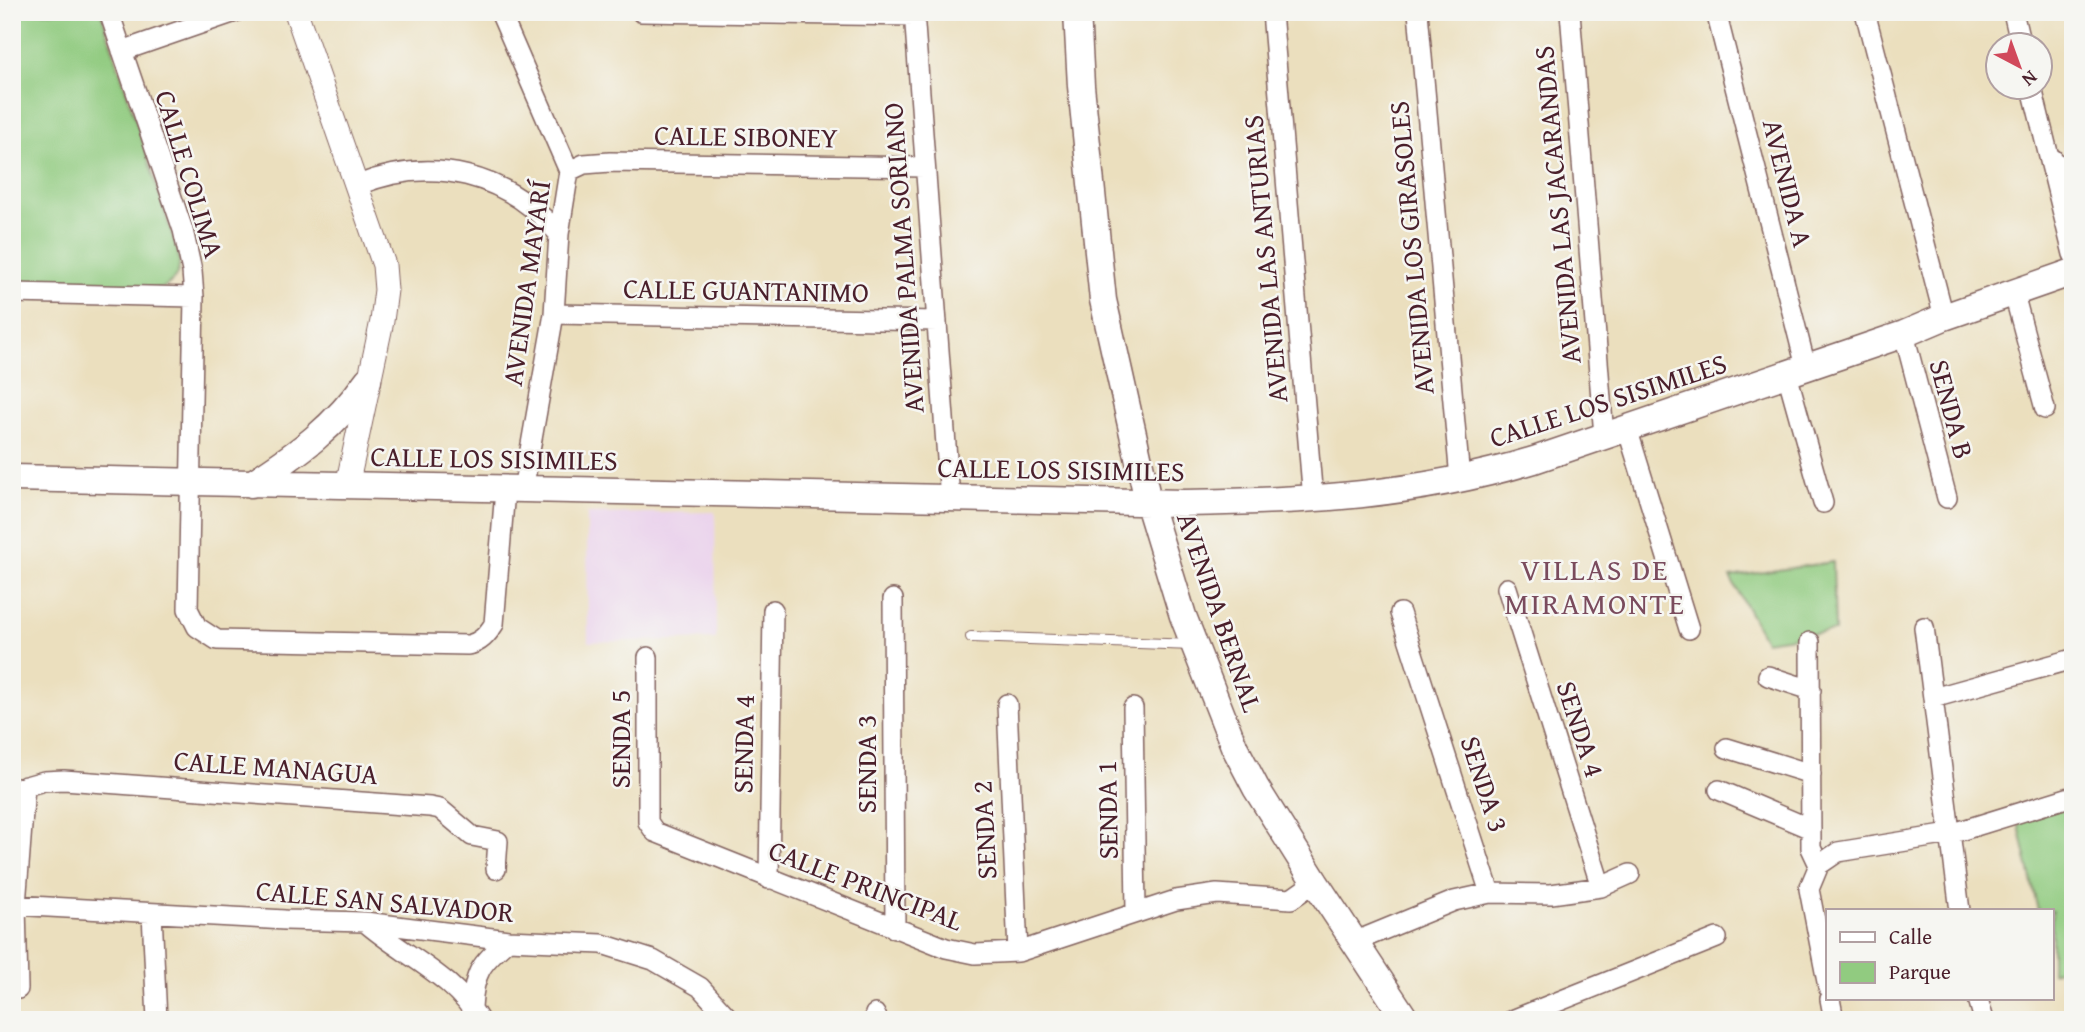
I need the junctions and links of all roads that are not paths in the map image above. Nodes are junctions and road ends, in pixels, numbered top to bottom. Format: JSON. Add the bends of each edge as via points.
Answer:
{"nodes":[{"id":1,"x":109,"y":12,"type":"edge"},
{"id":2,"x":235,"y":12,"type":"edge"},
{"id":3,"x":296,"y":12,"type":"edge"},
{"id":4,"x":500,"y":12,"type":"edge"},
{"id":5,"x":641,"y":12,"type":"edge"},
{"id":6,"x":1077,"y":12,"type":"edge"},
{"id":7,"x":1272,"y":12,"type":"edge"},
{"id":8,"x":1418,"y":12,"type":"edge"},
{"id":9,"x":1570,"y":12,"type":"edge"},
{"id":10,"x":1716,"y":12,"type":"edge"},
{"id":11,"x":1865,"y":12,"type":"edge"},
{"id":12,"x":2013,"y":12,"type":"edge"},
{"id":13,"x":914,"y":14,"type":"edge"},
{"id":14,"x":2018,"y":32,"type":"edge"},
{"id":15,"x":122,"y":51,"type":"junction"},
{"id":16,"x":2035,"y":102,"type":"edge"},
{"id":17,"x":2048,"y":153,"type":"junction"},
{"id":18,"x":924,"y":167,"type":"junction"},
{"id":19,"x":569,"y":171,"type":"junction"},
{"id":20,"x":358,"y":185,"type":"junction"},
{"id":21,"x":2073,"y":185,"type":"edge"},
{"id":22,"x":559,"y":234,"type":"junction"},
{"id":23,"x":2073,"y":254,"type":"edge"},
{"id":24,"x":2073,"y":272,"type":"edge"},
{"id":25,"x":12,"y":293,"type":"edge"},
{"id":26,"x":2014,"y":294,"type":"junction"},
{"id":27,"x":194,"y":297,"type":"junction"},
{"id":28,"x":554,"y":314,"type":"junction"},
{"id":29,"x":1944,"y":317,"type":"junction"},
{"id":30,"x":937,"y":321,"type":"junction"},
{"id":31,"x":1904,"y":334,"type":"junction"},
{"id":32,"x":1796,"y":370,"type":"junction"},
{"id":33,"x":368,"y":380,"type":"junction"},
{"id":34,"x":2045,"y":409,"type":"dead end"},
{"id":35,"x":1615,"y":432,"type":"junction"},
{"id":36,"x":12,"y":478,"type":"edge"},
{"id":37,"x":1460,"y":479,"type":"junction"},
{"id":38,"x":191,"y":481,"type":"junction"},
{"id":39,"x":251,"y":484,"type":"junction"},
{"id":40,"x":347,"y":486,"type":"junction"},
{"id":41,"x":514,"y":490,"type":"junction"},
{"id":42,"x":1947,"y":498,"type":"dead end"},
{"id":43,"x":950,"y":499,"type":"junction"},
{"id":44,"x":1313,"y":500,"type":"junction"},
{"id":45,"x":1148,"y":501,"type":"junction"},
{"id":46,"x":1823,"y":503,"type":"dead end"},
{"id":47,"x":1507,"y":588,"type":"dead end"},
{"id":48,"x":893,"y":599,"type":"dead end"},
{"id":49,"x":773,"y":610,"type":"dead end"},
{"id":50,"x":1400,"y":613,"type":"dead end"},
{"id":51,"x":1924,"y":627,"type":"dead end"},
{"id":52,"x":1689,"y":629,"type":"dead end"},
{"id":53,"x":971,"y":637,"type":"dead end"},
{"id":54,"x":1810,"y":642,"type":"dead end"},
{"id":55,"x":1193,"y":645,"type":"junction"},
{"id":56,"x":648,"y":657,"type":"dead end"},
{"id":57,"x":2073,"y":659,"type":"edge"},
{"id":58,"x":1768,"y":676,"type":"dead end"},
{"id":59,"x":1811,"y":690,"type":"junction"},
{"id":60,"x":1933,"y":698,"type":"junction"},
{"id":61,"x":1007,"y":704,"type":"dead end"},
{"id":62,"x":1133,"y":708,"type":"dead end"},
{"id":63,"x":1727,"y":748,"type":"dead end"},
{"id":64,"x":1811,"y":774,"type":"junction"},
{"id":65,"x":18,"y":788,"type":"edge"},
{"id":66,"x":1719,"y":790,"type":"dead end"},
{"id":67,"x":2073,"y":796,"type":"edge"},
{"id":68,"x":648,"y":822,"type":"joint"},
{"id":69,"x":1811,"y":829,"type":"junction"},
{"id":70,"x":1950,"y":834,"type":"junction"},
{"id":71,"x":1819,"y":865,"type":"junction"},
{"id":72,"x":496,"y":869,"type":"dead end"},
{"id":73,"x":1630,"y":874,"type":"dead end"},
{"id":74,"x":769,"y":879,"type":"junction"},
{"id":75,"x":1315,"y":883,"type":"junction"},
{"id":76,"x":1601,"y":887,"type":"junction"},
{"id":77,"x":1490,"y":892,"type":"junction"},
{"id":78,"x":14,"y":905,"type":"edge"},
{"id":79,"x":1960,"y":909,"type":"edge"},
{"id":80,"x":1136,"y":912,"type":"junction"},
{"id":81,"x":152,"y":913,"type":"junction"},
{"id":82,"x":365,"y":922,"type":"junction"},
{"id":83,"x":895,"y":929,"type":"junction"},
{"id":84,"x":1717,"y":938,"type":"dead end"},
{"id":85,"x":508,"y":940,"type":"junction"},
{"id":86,"x":1354,"y":942,"type":"junction"},
{"id":87,"x":1018,"y":952,"type":"junction"},
{"id":88,"x":1826,"y":976,"type":"edge"},
{"id":89,"x":18,"y":989,"type":"dead end"},
{"id":90,"x":1830,"y":1000,"type":"edge"},
{"id":91,"x":1978,"y":1000,"type":"edge"},
{"id":92,"x":475,"y":1014,"type":"edge"},
{"id":93,"x":157,"y":1020,"type":"edge"},
{"id":94,"x":730,"y":1020,"type":"edge"},
{"id":95,"x":1406,"y":1020,"type":"edge"},
{"id":96,"x":1513,"y":1020,"type":"edge"},
{"id":97,"x":1834,"y":1020,"type":"edge"},
{"id":98,"x":1984,"y":1020,"type":"edge"}],
"edges":[{"from":1,"to":15,"type":"street","name":"CALLE COLIMA"},
{"from":2,"to":15,"type":"street"},
{"from":3,"to":20,"type":"street"},
{"from":4,"to":19,"type":"street","name":"AVENIDA MAYARÍ"},
{"from":5,"to":13,"type":"street"},
{"from":6,"to":45,"type":"main road","name":"AVENIDA BERNAL","via":[[1103,300]]},
{"from":7,"to":44,"type":"street","name":"AVENIDA LAS ANTURIAS"},
{"from":8,"to":37,"type":"street","name":"AVENIDA LOS GIRASOLES"},
{"from":9,"to":35,"type":"street","name":"AVENIDA LAS JACARANDAS"},
{"from":10,"to":32,"type":"street","name":"AVENIDA A"},
{"from":11,"to":29,"type":"street"},
{"from":12,"to":14,"type":"street"},
{"from":13,"to":18,"type":"street","name":"AVENIDA PALMA SORIANO"},
{"from":15,"to":27,"type":"street","name":"CALLE COLIMA","via":[[183,230]]},
{"from":16,"to":17,"type":"street"},
{"from":17,"to":21,"type":"street"},
{"from":17,"to":23,"type":"street"},
{"from":18,"to":19,"type":"street","name":"CALLE SIBONEY","via":[[610,162],[584,164]]},
{"from":18,"to":30,"type":"street","name":"AVENIDA PALMA SORIANO"},
{"from":19,"to":22,"type":"street","name":"AVENIDA MAYARÍ"},
{"from":20,"to":22,"type":"street","via":[[410,171],[464,174],[520,198]]},
{"from":20,"to":33,"type":"street","via":[[385,277],[382,321]]},
{"from":22,"to":28,"type":"street","name":"AVENIDA MAYARÍ"},
{"from":24,"to":26,"type":"main road","name":"CALLE LOS SISIMILES"},
{"from":25,"to":27,"type":"street"},
{"from":26,"to":29,"type":"main road","name":"CALLE LOS SISIMILES"},
{"from":26,"to":34,"type":"street"},
{"from":27,"to":38,"type":"street","name":"CALLE COLIMA"},
{"from":28,"to":30,"type":"street","name":"CALLE GUANTANIMO"},
{"from":28,"to":41,"type":"street","name":"AVENIDA MAYARÍ"},
{"from":29,"to":31,"type":"main road","name":"CALLE LOS SISIMILES"},
{"from":30,"to":43,"type":"street","name":"AVENIDA PALMA SORIANO"},
{"from":31,"to":32,"type":"main road","name":"CALLE LOS SISIMILES"},
{"from":31,"to":42,"type":"street","name":"SENDA B"},
{"from":32,"to":35,"type":"main road","name":"CALLE LOS SISIMILES"},
{"from":32,"to":46,"type":"street","name":"AVENIDA A"},
{"from":33,"to":39,"type":"main road","via":[[318,437]]},
{"from":33,"to":40,"type":"street"},
{"from":35,"to":37,"type":"main road","name":"CALLE LOS SISIMILES"},
{"from":35,"to":52,"type":"street","name":"AVENIDA LAS JACARANDAS"},
{"from":36,"to":38,"type":"main road","name":"CALLE LOS SISIMILES"},
{"from":37,"to":44,"type":"main road","name":"CALLE LOS SISIMILES"},
{"from":38,"to":39,"type":"main road","name":"CALLE LOS SISIMILES"},
{"from":38,"to":41,"type":"street","name":"CALLE COLIMA","via":[[188,609],[197,627],[217,640],[475,644],[494,624]]},
{"from":39,"to":40,"type":"main road","name":"CALLE LOS SISIMILES"},
{"from":40,"to":41,"type":"main road","name":"CALLE LOS SISIMILES"},
{"from":41,"to":43,"type":"main road","name":"CALLE LOS SISIMILES"},
{"from":43,"to":45,"type":"main road","name":"CALLE LOS SISIMILES"},
{"from":44,"to":45,"type":"main road","name":"CALLE LOS SISIMILES"},
{"from":45,"to":55,"type":"main road","name":"AVENIDA BERNAL"},
{"from":47,"to":76,"type":"street","name":"SENDA 4"},
{"from":48,"to":83,"type":"street","name":"SENDA 3"},
{"from":49,"to":74,"type":"street","name":"SENDA 4"},
{"from":50,"to":77,"type":"street","name":"SENDA 3"},
{"from":51,"to":60,"type":"street"},
{"from":53,"to":55,"type":"lane"},
{"from":54,"to":59,"type":"street"},
{"from":55,"to":75,"type":"main road","name":"AVENIDA BERNAL","via":[[1234,746]]},
{"from":56,"to":68,"type":"street","name":"SENDA 5"},
{"from":57,"to":60,"type":"street"},
{"from":58,"to":59,"type":"street"},
{"from":59,"to":64,"type":"street"},
{"from":60,"to":70,"type":"street"},
{"from":61,"to":87,"type":"street","name":"SENDA 2"},
{"from":62,"to":80,"type":"street","name":"SENDA 1"},
{"from":63,"to":64,"type":"street"},
{"from":64,"to":69,"type":"street"},
{"from":65,"to":72,"type":"street","name":"CALLE MANAGUA","via":[[64,780],[430,807],[440,809],[472,836],[498,841]]},
{"from":65,"to":78,"type":"street"},
{"from":66,"to":69,"type":"street"},
{"from":67,"to":70,"type":"street"},
{"from":68,"to":74,"type":"street","name":"CALLE PRINCIPAL","via":[[655,832]]},
{"from":69,"to":71,"type":"street","via":[[1811,848]]},
{"from":70,"to":71,"type":"street","via":[[1838,852]]},
{"from":70,"to":79,"type":"street"},
{"from":71,"to":88,"type":"street","via":[[1810,889]]},
{"from":73,"to":76,"type":"street"},
{"from":74,"to":83,"type":"street","name":"CALLE PRINCIPAL"},
{"from":75,"to":80,"type":"street","name":"CALLE PRINCIPAL","via":[[1291,899],[1199,895]]},
{"from":75,"to":86,"type":"main road","name":"AVENIDA BERNAL"},
{"from":76,"to":77,"type":"street","via":[[1551,894]]},
{"from":77,"to":86,"type":"street","via":[[1454,901]]},
{"from":78,"to":81,"type":"street","name":"CALLE SAN SALVADOR"},
{"from":78,"to":89,"type":"street"},
{"from":80,"to":87,"type":"street","name":"CALLE PRINCIPAL"},
{"from":81,"to":82,"type":"street","name":"CALLE SAN SALVADOR"},
{"from":81,"to":93,"type":"street"},
{"from":82,"to":85,"type":"street","name":"CALLE SAN SALVADOR"},
{"from":82,"to":92,"type":"street","via":[[415,958]]},
{"from":83,"to":87,"type":"street","name":"CALLE PRINCIPAL","via":[[961,952]]},
{"from":84,"to":96,"type":"street"},
{"from":85,"to":92,"type":"street","via":[[487,958],[474,982]]},
{"from":85,"to":94,"type":"street","name":"CALLE SAN SALVADOR","via":[[602,944],[653,960],[699,987]]},
{"from":86,"to":95,"type":"main road","name":"AVENIDA BERNAL"},
{"from":90,"to":97,"type":"street"},
{"from":91,"to":98,"type":"street"}]}
